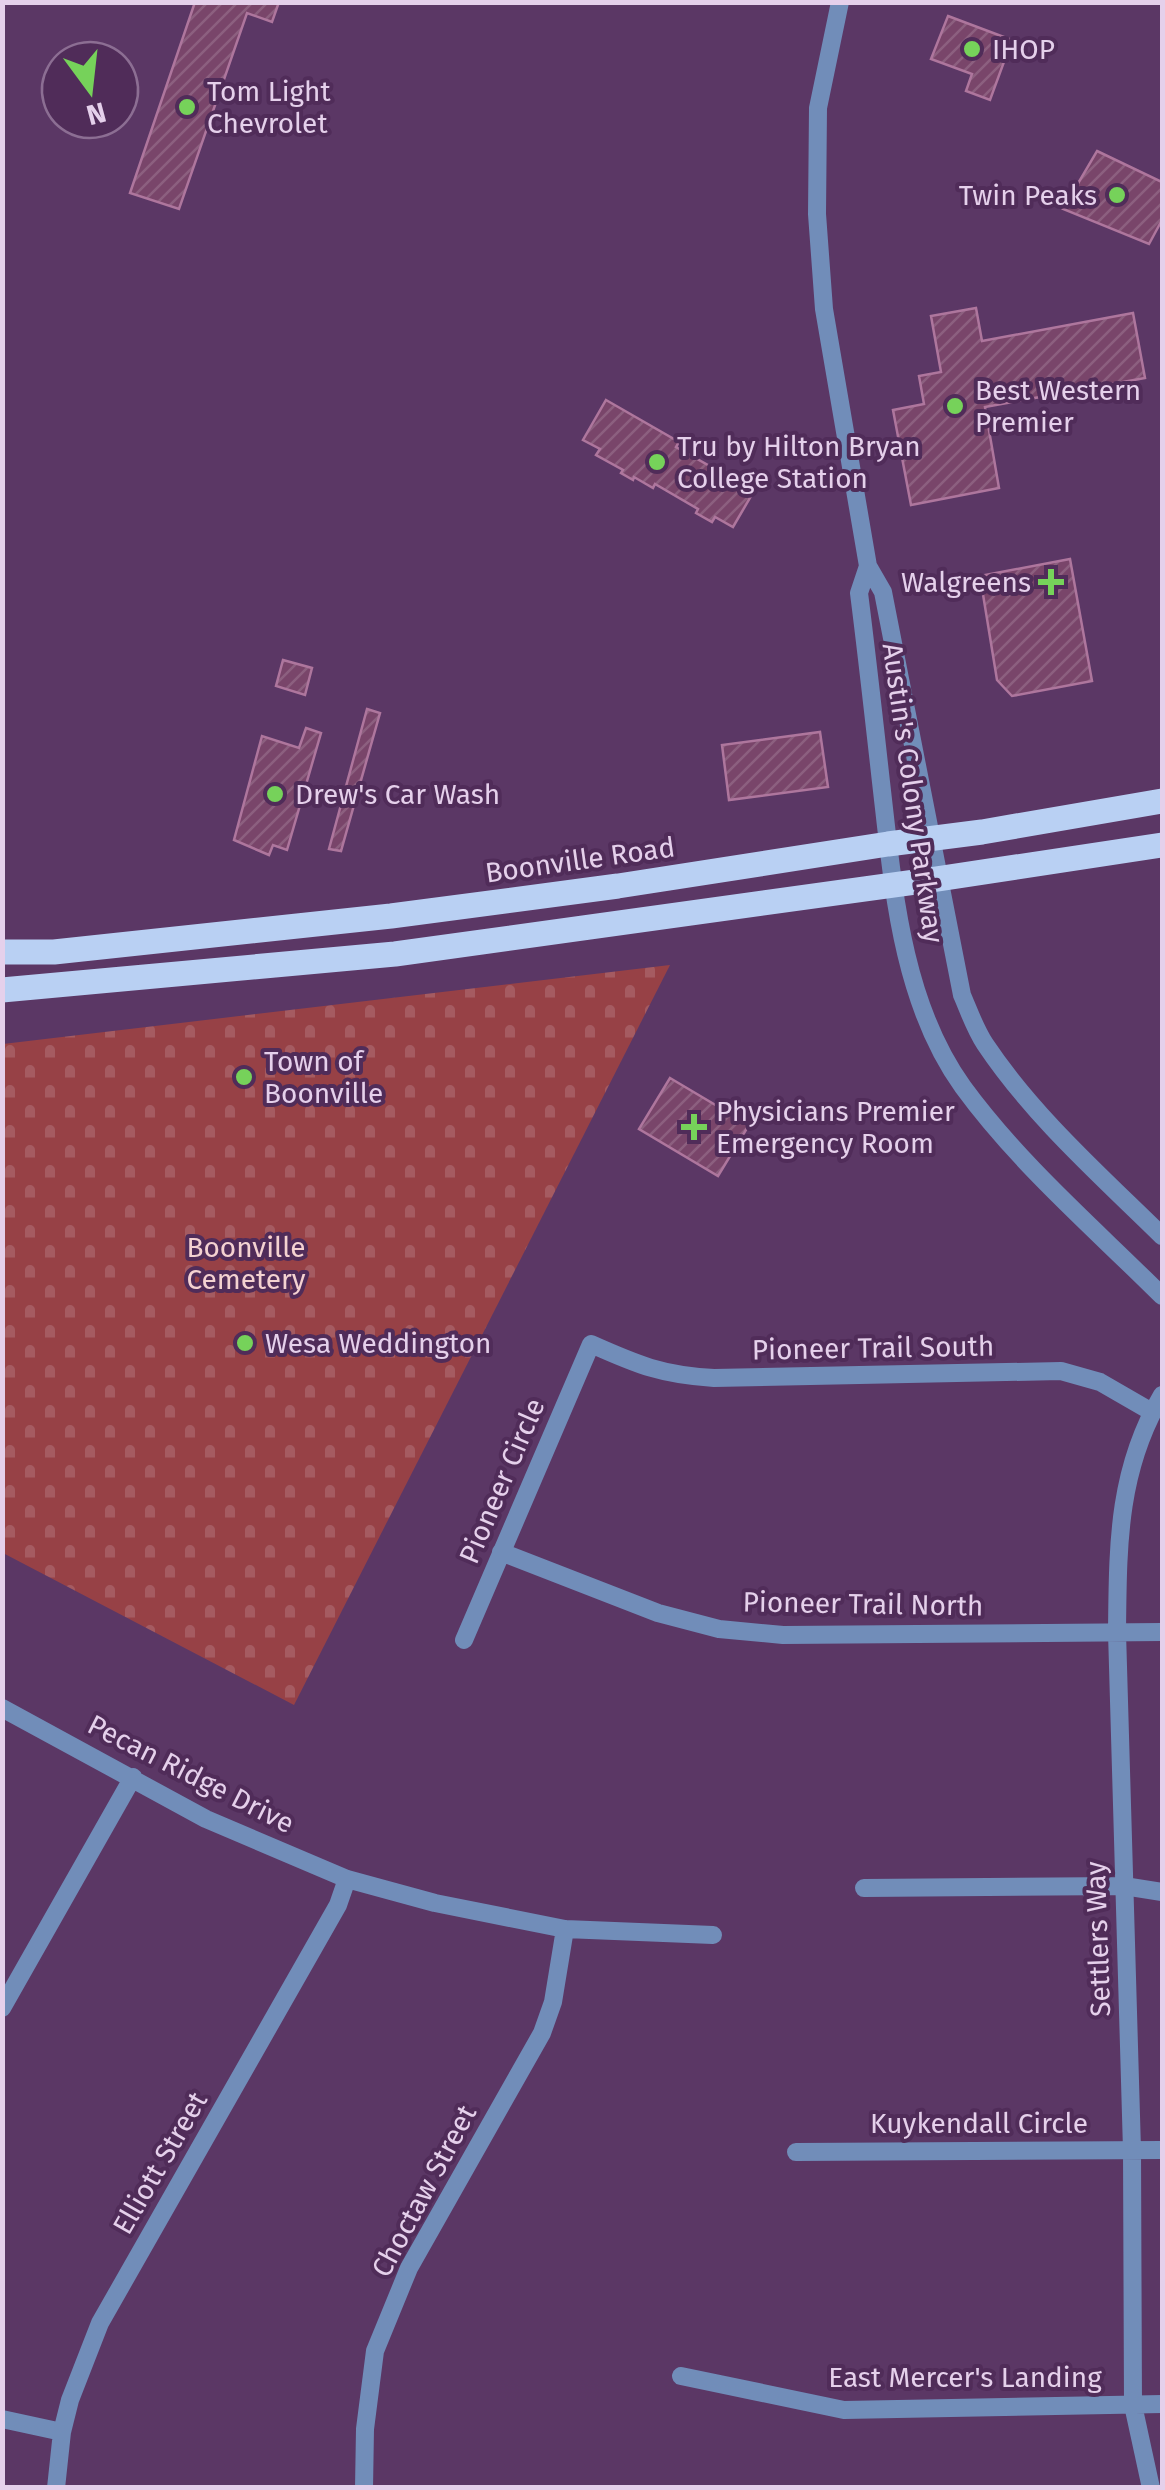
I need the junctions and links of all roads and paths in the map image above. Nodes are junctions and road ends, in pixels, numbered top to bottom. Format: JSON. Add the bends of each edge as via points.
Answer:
{"nodes":[{"id":1,"x":840,"y":2,"type":"edge"},
{"id":2,"x":868,"y":566,"type":"junction"},
{"id":3,"x":1162,"y":801,"type":"edge"},
{"id":4,"x":930,"y":839,"type":"junction"},
{"id":5,"x":888,"y":844,"type":"junction"},
{"id":6,"x":1162,"y":845,"type":"edge"},
{"id":7,"x":937,"y":879,"type":"junction"},
{"id":8,"x":895,"y":885,"type":"junction"},
{"id":9,"x":391,"y":916,"type":"junction"},
{"id":10,"x":2,"y":952,"type":"edge"},
{"id":11,"x":395,"y":954,"type":"junction"},
{"id":12,"x":2,"y":990,"type":"edge"},
{"id":13,"x":1162,"y":1236,"type":"edge"},
{"id":14,"x":1162,"y":1296,"type":"edge"},
{"id":15,"x":592,"y":1344,"type":"joint"},
{"id":16,"x":1162,"y":1395,"type":"edge"},
{"id":17,"x":1152,"y":1412,"type":"junction"},
{"id":18,"x":501,"y":1552,"type":"junction"},
{"id":19,"x":1118,"y":1632,"type":"junction"},
{"id":20,"x":1162,"y":1632,"type":"edge"},
{"id":21,"x":464,"y":1640,"type":"dead end"},
{"id":22,"x":2,"y":1708,"type":"edge"},
{"id":23,"x":133,"y":1777,"type":"junction"},
{"id":24,"x":348,"y":1879,"type":"junction"},
{"id":25,"x":1124,"y":1886,"type":"junction"},
{"id":26,"x":864,"y":1888,"type":"dead end"},
{"id":27,"x":1162,"y":1892,"type":"edge"},
{"id":28,"x":565,"y":1929,"type":"junction"},
{"id":29,"x":713,"y":1935,"type":"dead end"},
{"id":30,"x":2,"y":2008,"type":"edge"},
{"id":31,"x":1132,"y":2150,"type":"junction"},
{"id":32,"x":1162,"y":2150,"type":"edge"},
{"id":33,"x":796,"y":2152,"type":"dead end"},
{"id":34,"x":681,"y":2376,"type":"dead end"},
{"id":35,"x":1133,"y":2404,"type":"junction"},
{"id":36,"x":1162,"y":2404,"type":"edge"},
{"id":37,"x":2,"y":2420,"type":"edge"},
{"id":38,"x":62,"y":2432,"type":"junction"},
{"id":39,"x":56,"y":2488,"type":"edge"},
{"id":40,"x":364,"y":2488,"type":"edge"},
{"id":41,"x":1151,"y":2488,"type":"edge"}],
"edges":[{"from":1,"to":2,"type":"street","name":"Austin's Colony Parkway","via":[[818,108],[817,214],[824,308]]},
{"from":2,"to":4,"type":"street","name":"Austin's Colony Parkway","via":[[883,592]]},
{"from":2,"to":5,"type":"street","name":"Austin's Colony Parkway","via":[[860,594]]},
{"from":3,"to":4,"type":"main road","name":"Boonville Road"},
{"from":4,"to":5,"type":"main road","name":"Boonville Road"},
{"from":4,"to":7,"type":"street","name":"Austin's Colony Parkway"},
{"from":5,"to":8,"type":"street","name":"Austin's Colony Parkway"},
{"from":5,"to":9,"type":"main road","name":"Boonville Road"},
{"from":6,"to":7,"type":"main road"},
{"from":7,"to":8,"type":"main road"},
{"from":7,"to":13,"type":"street","name":"Austin's Colony Parkway","via":[[962,995],[982,1040],[1056,1130]]},
{"from":8,"to":11,"type":"main road"},
{"from":8,"to":14,"type":"street","name":"Austin's Colony Parkway","via":[[916,990],[962,1086],[1023,1158]]},
{"from":9,"to":10,"type":"main road","name":"Boonville Road"},
{"from":9,"to":11,"type":"main road"},
{"from":11,"to":12,"type":"main road"},
{"from":15,"to":17,"type":"street","name":"Pioneer Trail South","via":[[677,1376],[1062,1372],[1100,1382]]},
{"from":15,"to":18,"type":"street","name":"Pioneer Circle"},
{"from":16,"to":17,"type":"street","name":"Settlers Way"},
{"from":17,"to":19,"type":"street","name":"Settlers Way","via":[[1124,1496]]},
{"from":18,"to":19,"type":"street","name":"Pioneer Trail North","via":[[658,1614],[718,1628],[783,1635]]},
{"from":18,"to":21,"type":"street","name":"Pioneer Circle"},
{"from":19,"to":20,"type":"street","name":"Pioneer Trail North"},
{"from":19,"to":25,"type":"street","name":"Settlers Way"},
{"from":22,"to":23,"type":"street","name":"Pecan Ridge Drive"},
{"from":23,"to":24,"type":"street","name":"Pecan Ridge Drive","via":[[206,1819]]},
{"from":23,"to":30,"type":"street"},
{"from":24,"to":28,"type":"street","name":"Pecan Ridge Drive"},
{"from":24,"to":38,"type":"street","name":"Elliott Street","via":[[100,2323]]},
{"from":25,"to":26,"type":"street"},
{"from":25,"to":27,"type":"street"},
{"from":25,"to":31,"type":"street","name":"Settlers Way"},
{"from":28,"to":29,"type":"street","name":"Pecan Ridge Drive"},
{"from":28,"to":40,"type":"street","name":"Choctaw Street","via":[[542,2033],[410,2268],[376,2351]]},
{"from":31,"to":32,"type":"street","name":"Kuykendall Circle"},
{"from":31,"to":33,"type":"street","name":"Kuykendall Circle"},
{"from":31,"to":35,"type":"street","name":"Settlers Way"},
{"from":34,"to":35,"type":"street","name":"East Mercer's Landing","via":[[844,2410]]},
{"from":35,"to":36,"type":"street","name":"East Mercer's Landing"},
{"from":35,"to":41,"type":"street","name":"Settlers Way"},
{"from":37,"to":38,"type":"street"},
{"from":38,"to":39,"type":"street","name":"Elliott Street"}]}
